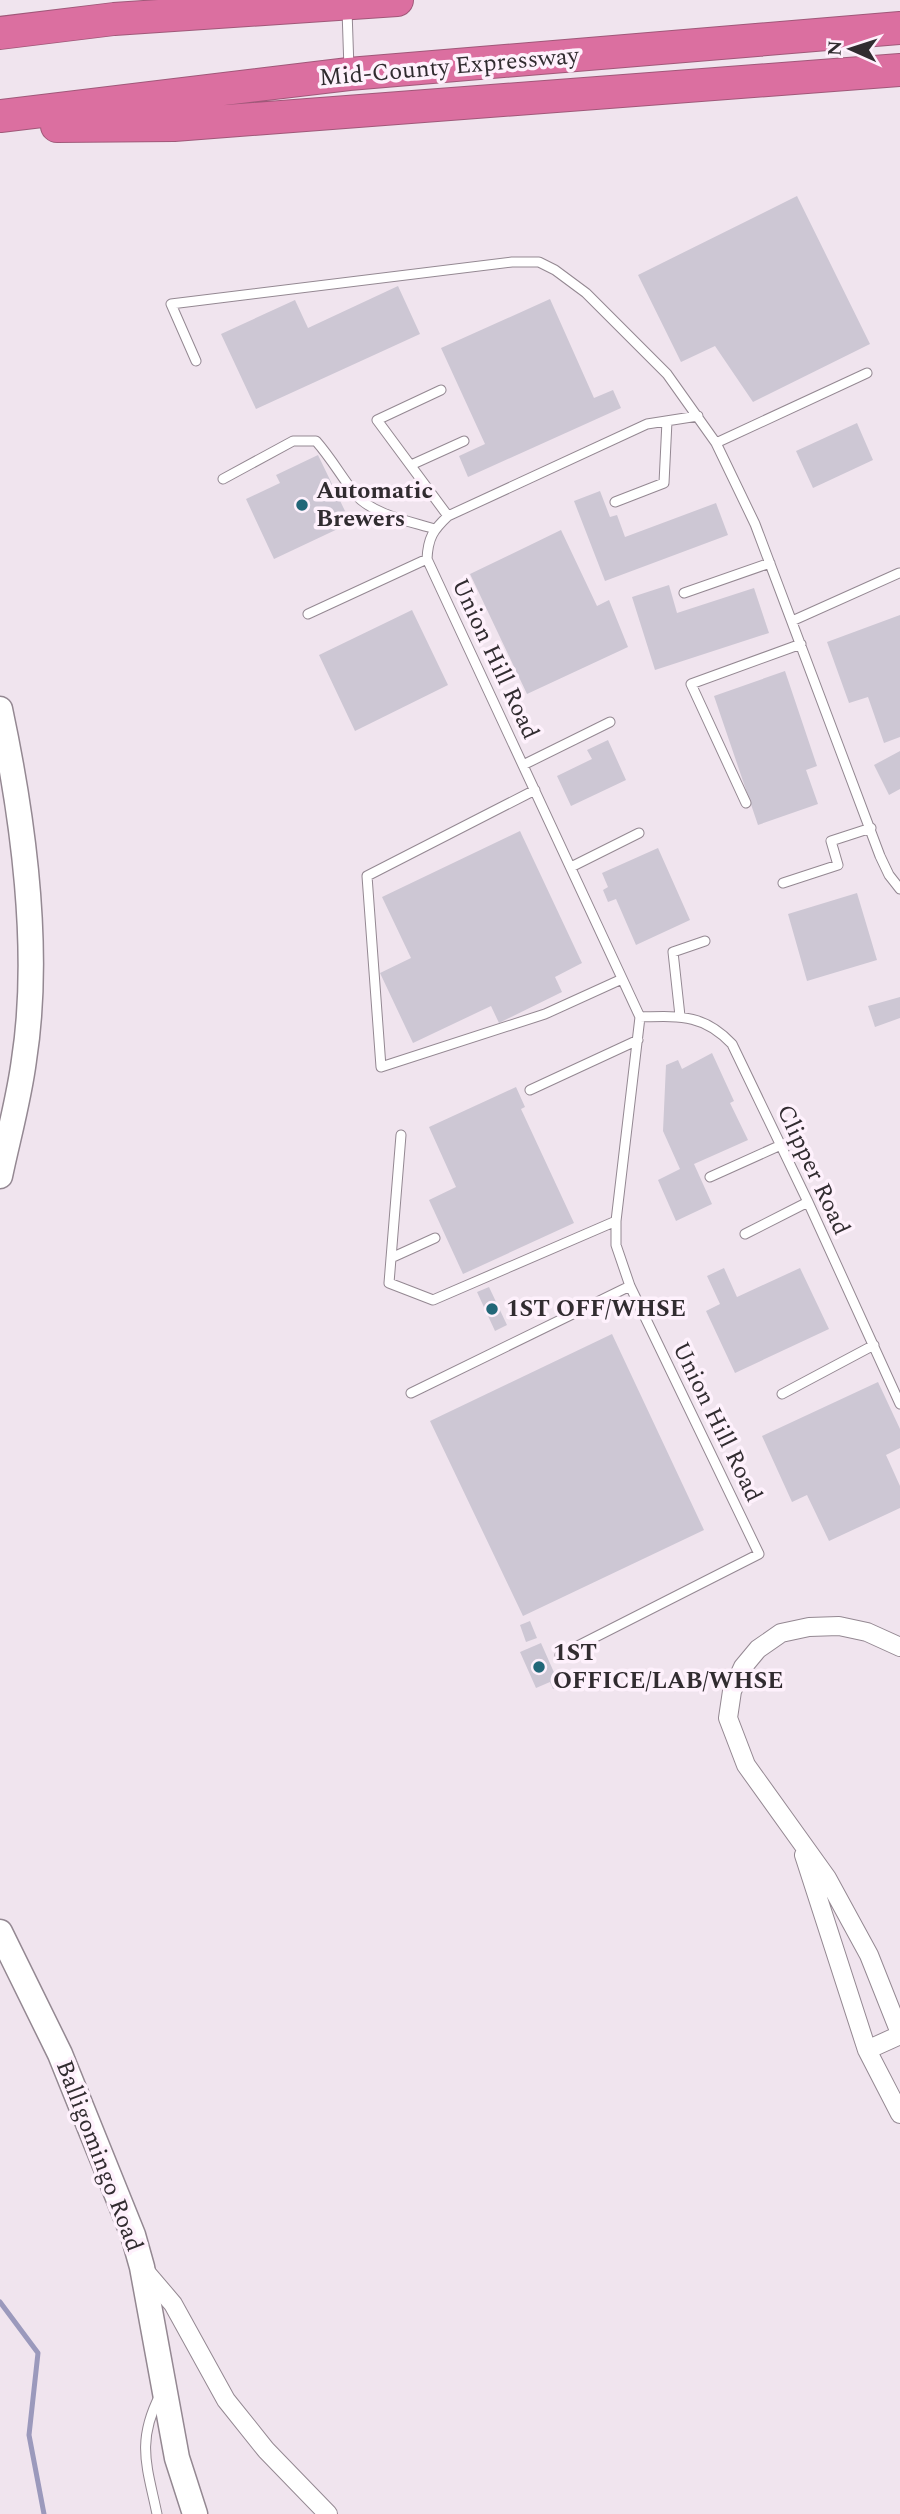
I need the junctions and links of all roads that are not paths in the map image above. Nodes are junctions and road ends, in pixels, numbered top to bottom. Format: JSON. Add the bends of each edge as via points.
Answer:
{"nodes":[{"id":1,"x":240,"y":0,"type":"edge"},
{"id":2,"x":397,"y":0,"type":"edge"},
{"id":3,"x":346,"y":5,"type":"junction"},
{"id":4,"x":114,"y":19,"type":"junction"},
{"id":5,"x":900,"y":28,"type":"edge"},
{"id":6,"x":0,"y":33,"type":"edge"},
{"id":7,"x":900,"y":70,"type":"edge"},
{"id":8,"x":349,"y":74,"type":"junction"},
{"id":9,"x":0,"y":116,"type":"edge"},
{"id":10,"x":0,"y":127,"type":"edge"},
{"id":11,"x":196,"y":361,"type":"dead end"},
{"id":12,"x":867,"y":373,"type":"dead end"},
{"id":13,"x":442,"y":390,"type":"dead end"},
{"id":14,"x":698,"y":416,"type":"junction"},
{"id":15,"x":667,"y":421,"type":"junction"},
{"id":16,"x":464,"y":441,"type":"dead end"},
{"id":17,"x":716,"y":443,"type":"junction"},
{"id":18,"x":411,"y":465,"type":"junction"},
{"id":19,"x":223,"y":479,"type":"dead end"},
{"id":20,"x":615,"y":502,"type":"dead end"},
{"id":21,"x":448,"y":516,"type":"junction"},
{"id":22,"x":435,"y":529,"type":"junction"},
{"id":23,"x":427,"y":559,"type":"junction"},
{"id":24,"x":770,"y":563,"type":"junction"},
{"id":25,"x":899,"y":573,"type":"edge"},
{"id":26,"x":684,"y":593,"type":"dead end"},
{"id":27,"x":308,"y":614,"type":"dead end"},
{"id":28,"x":792,"y":621,"type":"junction"},
{"id":29,"x":801,"y":644,"type":"junction"},
{"id":30,"x":0,"y":709,"type":"edge"},
{"id":31,"x":610,"y":722,"type":"dead end"},
{"id":32,"x":523,"y":765,"type":"junction"},
{"id":33,"x":535,"y":790,"type":"junction"},
{"id":34,"x":746,"y":803,"type":"dead end"},
{"id":35,"x":871,"y":828,"type":"junction"},
{"id":36,"x":639,"y":833,"type":"dead end"},
{"id":37,"x":571,"y":867,"type":"junction"},
{"id":38,"x":783,"y":883,"type":"dead end"},
{"id":39,"x":900,"y":889,"type":"edge"},
{"id":40,"x":705,"y":942,"type":"dead end"},
{"id":41,"x":622,"y":979,"type":"junction"},
{"id":42,"x":680,"y":1016,"type":"junction"},
{"id":43,"x":640,"y":1017,"type":"junction"},
{"id":44,"x":638,"y":1040,"type":"junction"},
{"id":45,"x":530,"y":1090,"type":"dead end"},
{"id":46,"x":401,"y":1135,"type":"dead end"},
{"id":47,"x":781,"y":1145,"type":"junction"},
{"id":48,"x":0,"y":1176,"type":"edge"},
{"id":49,"x":710,"y":1177,"type":"dead end"},
{"id":50,"x":808,"y":1202,"type":"junction"},
{"id":51,"x":616,"y":1222,"type":"junction"},
{"id":52,"x":745,"y":1234,"type":"dead end"},
{"id":53,"x":435,"y":1238,"type":"dead end"},
{"id":54,"x":391,"y":1258,"type":"junction"},
{"id":55,"x":630,"y":1286,"type":"junction"},
{"id":56,"x":874,"y":1345,"type":"junction"},
{"id":57,"x":411,"y":1392,"type":"dead end"},
{"id":58,"x":782,"y":1394,"type":"dead end"},
{"id":59,"x":900,"y":1404,"type":"edge"},
{"id":60,"x":900,"y":1647,"type":"edge"},
{"id":61,"x":560,"y":1655,"type":"dead end"},
{"id":62,"x":799,"y":1842,"type":"junction"},
{"id":63,"x":0,"y":1932,"type":"edge"},
{"id":64,"x":900,"y":2034,"type":"edge"},
{"id":65,"x":867,"y":2050,"type":"junction"},
{"id":66,"x":900,"y":2114,"type":"edge"},
{"id":67,"x":142,"y":2267,"type":"junction"},
{"id":68,"x":164,"y":2387,"type":"junction"},
{"id":69,"x":157,"y":2514,"type":"edge"},
{"id":70,"x":195,"y":2514,"type":"edge"},
{"id":71,"x":328,"y":2514,"type":"edge"}],
"edges":[{"from":1,"to":4,"type":"highway"},
{"from":2,"to":3,"type":"highway"},
{"from":3,"to":4,"type":"highway"},
{"from":3,"to":8,"type":"lane"},
{"from":4,"to":6,"type":"highway"},
{"from":5,"to":8,"type":"highway","name":"Mid-County Expressway"},
{"from":7,"to":10,"type":"highway","via":[[174,125]]},
{"from":8,"to":9,"type":"highway","name":"Mid-County Expressway"},
{"from":11,"to":14,"type":"lane","via":[[171,304],[539,262],[586,293],[667,374]]},
{"from":12,"to":17,"type":"lane"},
{"from":13,"to":18,"type":"lane","via":[[377,420]]},
{"from":14,"to":15,"type":"lane"},
{"from":14,"to":17,"type":"lane"},
{"from":15,"to":20,"type":"lane","via":[[664,483]]},
{"from":15,"to":21,"type":"lane","via":[[647,425]]},
{"from":16,"to":18,"type":"lane"},
{"from":17,"to":24,"type":"lane"},
{"from":18,"to":21,"type":"lane"},
{"from":19,"to":22,"type":"lane","via":[[293,441],[316,441],[357,496],[379,511]]},
{"from":21,"to":22,"type":"lane"},
{"from":22,"to":23,"type":"lane","name":"Union Hill Road"},
{"from":23,"to":27,"type":"lane"},
{"from":23,"to":32,"type":"lane","name":"Union Hill Road"},
{"from":24,"to":26,"type":"lane"},
{"from":24,"to":28,"type":"lane"},
{"from":25,"to":28,"type":"lane"},
{"from":28,"to":29,"type":"lane"},
{"from":29,"to":34,"type":"lane","via":[[691,684]]},
{"from":29,"to":35,"type":"lane"},
{"from":30,"to":48,"type":"street","via":[[28,898],[30,958],[24,1060]]},
{"from":31,"to":32,"type":"lane"},
{"from":32,"to":33,"type":"lane","name":"Union Hill Road"},
{"from":33,"to":37,"type":"lane","name":"Union Hill Road"},
{"from":33,"to":41,"type":"lane","via":[[367,876],[381,1067],[545,1014]]},
{"from":35,"to":38,"type":"lane","via":[[831,841],[838,865]]},
{"from":35,"to":39,"type":"lane","via":[[889,876]]},
{"from":36,"to":37,"type":"lane"},
{"from":37,"to":41,"type":"lane","name":"Union Hill Road"},
{"from":40,"to":42,"type":"lane","via":[[673,952]]},
{"from":41,"to":43,"type":"lane","name":"Union Hill Road"},
{"from":42,"to":43,"type":"lane","name":"Clipper Road"},
{"from":42,"to":47,"type":"lane","name":"Clipper Road","via":[[703,1021],[732,1044]]},
{"from":43,"to":44,"type":"lane","name":"Union Hill Road"},
{"from":44,"to":45,"type":"lane"},
{"from":44,"to":51,"type":"lane","name":"Union Hill Road"},
{"from":46,"to":54,"type":"lane"},
{"from":47,"to":49,"type":"lane"},
{"from":47,"to":50,"type":"lane","name":"Clipper Road"},
{"from":50,"to":52,"type":"lane"},
{"from":50,"to":56,"type":"lane","name":"Clipper Road"},
{"from":51,"to":54,"type":"lane","via":[[433,1300],[389,1283]]},
{"from":51,"to":55,"type":"lane","name":"Union Hill Road","via":[[616,1245]]},
{"from":53,"to":54,"type":"lane"},
{"from":55,"to":57,"type":"lane"},
{"from":55,"to":61,"type":"lane","name":"Union Hill Road","via":[[759,1554]]},
{"from":56,"to":58,"type":"lane"},
{"from":56,"to":59,"type":"lane","name":"Clipper Road"},
{"from":60,"to":62,"type":"street","via":[[867,1632],[839,1626],[809,1627],[781,1633],[743,1667],[732,1691],[728,1718],[746,1765]]},
{"from":62,"to":64,"type":"street","via":[[827,1878],[869,1955]]},
{"from":62,"to":65,"type":"street"},
{"from":63,"to":67,"type":"street","name":"Balligomingo Road","via":[[60,2054],[122,2202]]},
{"from":64,"to":65,"type":"street"},
{"from":65,"to":66,"type":"street"},
{"from":67,"to":68,"type":"street","name":"Balligomingo Road"},
{"from":67,"to":71,"type":"street","via":[[173,2304],[226,2400],[266,2451]]},
{"from":68,"to":69,"type":"lane","via":[[153,2408],[144,2452]]},
{"from":68,"to":70,"type":"street","name":"Balligomingo Road","via":[[177,2458]]}]}
